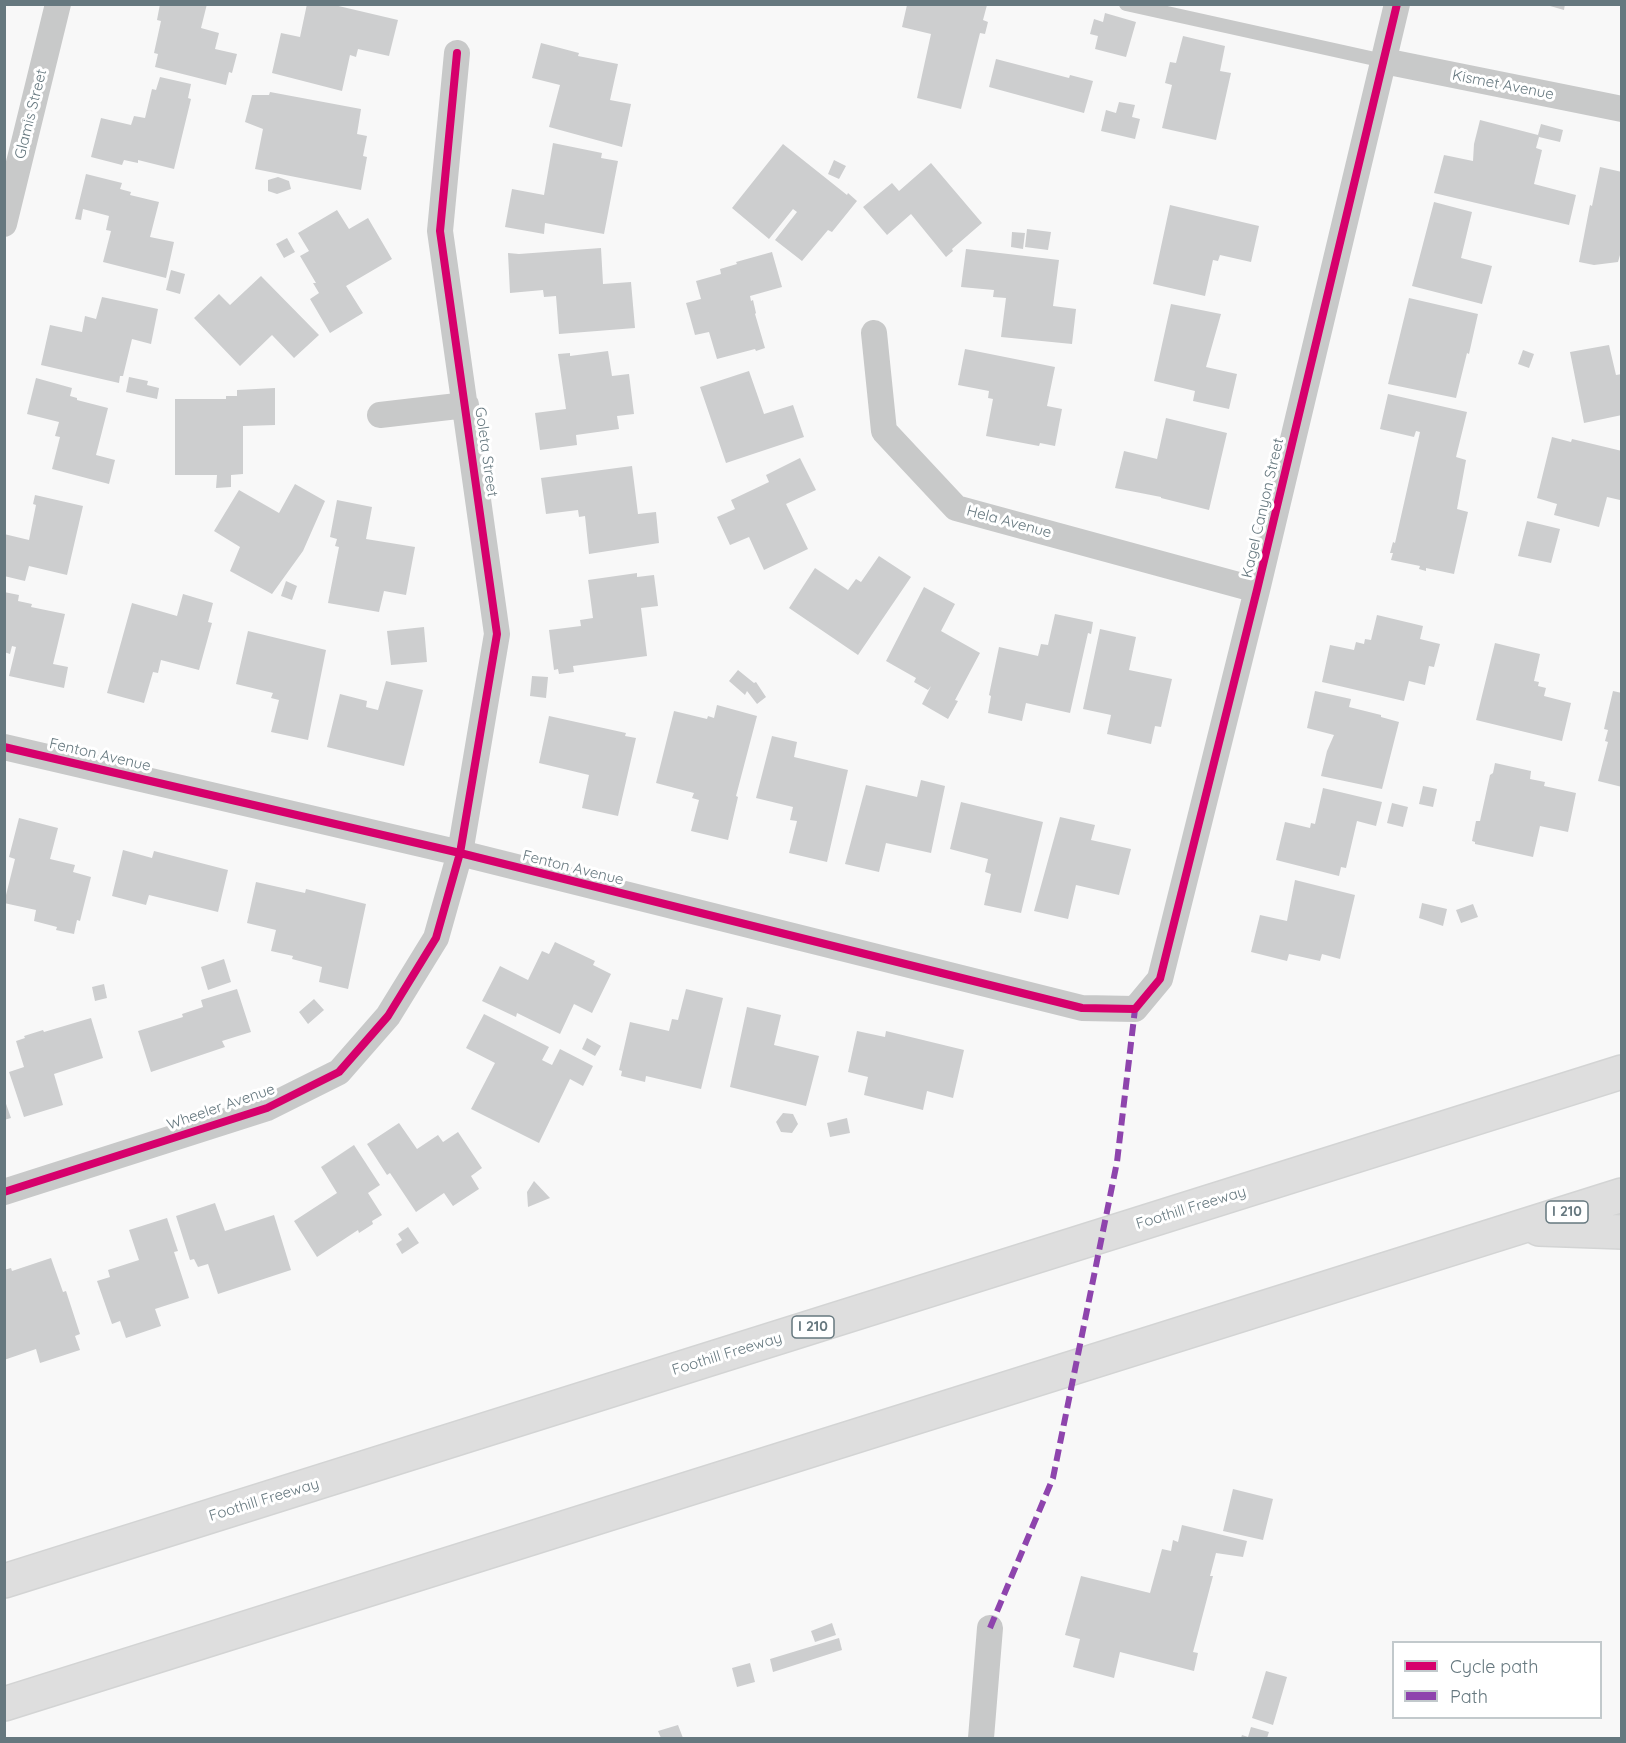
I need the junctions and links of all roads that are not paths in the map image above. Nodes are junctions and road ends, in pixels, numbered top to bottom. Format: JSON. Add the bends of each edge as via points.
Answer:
{"nodes":[{"id":1,"x":58,"y":4,"type":"edge"},
{"id":2,"x":1126,"y":4,"type":"edge"},
{"id":3,"x":1397,"y":4,"type":"edge"},
{"id":4,"x":457,"y":53,"type":"dead end"},
{"id":5,"x":1384,"y":61,"type":"junction"},
{"id":6,"x":1622,"y":109,"type":"edge"},
{"id":7,"x":4,"y":224,"type":"edge"},
{"id":8,"x":874,"y":333,"type":"dead end"},
{"id":9,"x":466,"y":405,"type":"junction"},
{"id":10,"x":380,"y":415,"type":"dead end"},
{"id":11,"x":1257,"y":590,"type":"junction"},
{"id":12,"x":4,"y":747,"type":"edge"},
{"id":13,"x":460,"y":853,"type":"junction"},
{"id":14,"x":1135,"y":1009,"type":"joint"},
{"id":15,"x":1622,"y":1072,"type":"edge"},
{"id":16,"x":4,"y":1192,"type":"edge"},
{"id":17,"x":1622,"y":1195,"type":"edge"},
{"id":18,"x":1513,"y":1229,"type":"junction"},
{"id":19,"x":1622,"y":1232,"type":"edge"},
{"id":20,"x":4,"y":1581,"type":"edge"},
{"id":21,"x":990,"y":1628,"type":"dead end"},
{"id":22,"x":4,"y":1704,"type":"edge"},
{"id":23,"x":981,"y":1738,"type":"edge"}],
"edges":[{"from":1,"to":7,"type":"street","name":"Glamis Street"},
{"from":2,"to":5,"type":"lane"},
{"from":3,"to":5,"type":"street","name":"Kagel Canyon Street"},
{"from":4,"to":9,"type":"street","name":"Goleta Street","via":[[440,231]]},
{"from":5,"to":6,"type":"street","name":"Kismet Avenue"},
{"from":5,"to":11,"type":"street","name":"Kagel Canyon Street"},
{"from":8,"to":11,"type":"street","name":"Hela Avenue","via":[[884,431],[956,508]]},
{"from":9,"to":10,"type":"street","name":"Goleta Street"},
{"from":9,"to":13,"type":"street","name":"Goleta Street","via":[[497,634]]},
{"from":11,"to":14,"type":"street","name":"Kagel Canyon Street","via":[[1160,979]]},
{"from":12,"to":13,"type":"street","name":"Fenton Avenue"},
{"from":13,"to":14,"type":"street","name":"Fenton Avenue","via":[[1082,1008]]},
{"from":13,"to":16,"type":"street","name":"Wheeler Avenue","via":[[436,938],[388,1016],[339,1072],[267,1108]]},
{"from":15,"to":20,"type":"highway","name":"Foothill Freeway","number":"I 210"},
{"from":17,"to":18,"type":"highway","number":"I 210"},
{"from":18,"to":19,"type":"highway"},
{"from":18,"to":22,"type":"highway","number":"I 210"},
{"from":21,"to":23,"type":"street"}]}
